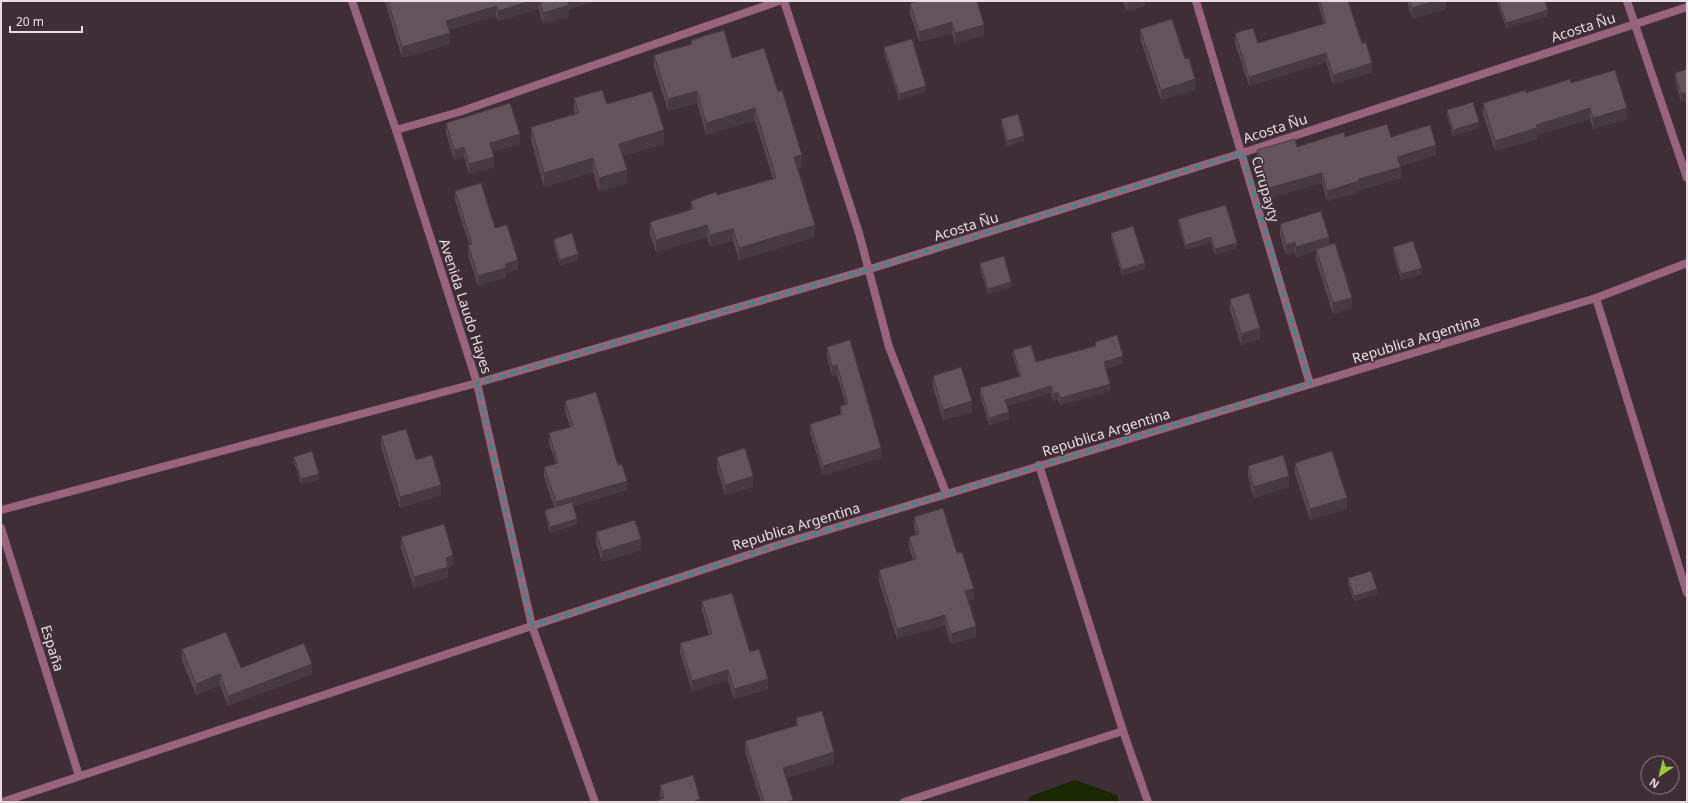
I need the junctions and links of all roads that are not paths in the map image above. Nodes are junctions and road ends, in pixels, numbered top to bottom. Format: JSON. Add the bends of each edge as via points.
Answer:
{"nodes":[{"id":1,"x":352,"y":1,"type":"edge"},
{"id":2,"x":778,"y":1,"type":"edge"},
{"id":3,"x":784,"y":1,"type":"edge"},
{"id":4,"x":1196,"y":1,"type":"edge"},
{"id":5,"x":1627,"y":1,"type":"edge"},
{"id":6,"x":1687,"y":7,"type":"edge"},
{"id":7,"x":1634,"y":23,"type":"junction"},
{"id":8,"x":396,"y":130,"type":"junction"},
{"id":9,"x":1242,"y":153,"type":"junction"},
{"id":10,"x":1687,"y":178,"type":"edge"},
{"id":11,"x":1687,"y":263,"type":"edge"},
{"id":12,"x":870,"y":270,"type":"junction"},
{"id":13,"x":1596,"y":298,"type":"junction"},
{"id":14,"x":477,"y":383,"type":"junction"},
{"id":15,"x":1310,"y":384,"type":"junction"},
{"id":16,"x":1039,"y":465,"type":"junction"},
{"id":17,"x":946,"y":493,"type":"junction"},
{"id":18,"x":1,"y":510,"type":"edge"},
{"id":19,"x":1,"y":528,"type":"edge"},
{"id":20,"x":1687,"y":593,"type":"edge"},
{"id":21,"x":532,"y":626,"type":"junction"},
{"id":22,"x":1123,"y":731,"type":"junction"},
{"id":23,"x":79,"y":776,"type":"junction"},
{"id":24,"x":2,"y":802,"type":"edge"},
{"id":25,"x":595,"y":802,"type":"edge"},
{"id":26,"x":904,"y":802,"type":"edge"},
{"id":27,"x":1148,"y":802,"type":"edge"}],
"edges":[{"from":1,"to":8,"type":"street","name":"Avenida Laudo Hayes"},
{"from":2,"to":8,"type":"street","via":[[459,112]]},
{"from":3,"to":12,"type":"street"},
{"from":4,"to":9,"type":"street","name":"Curupayty"},
{"from":5,"to":7,"type":"street"},
{"from":6,"to":7,"type":"street","name":"Acosta Ñu"},
{"from":7,"to":9,"type":"street","name":"Acosta Ñu"},
{"from":7,"to":10,"type":"street"},
{"from":8,"to":14,"type":"street","name":"Avenida Laudo Hayes"},
{"from":9,"to":12,"type":"street","name":"Acosta Ñu"},
{"from":9,"to":15,"type":"street","name":"Curupayty"},
{"from":11,"to":13,"type":"street","name":"Republica Argentina"},
{"from":12,"to":14,"type":"street","name":"Acosta Ñu"},
{"from":12,"to":17,"type":"street","via":[[889,347]]},
{"from":13,"to":15,"type":"street","name":"Republica Argentina"},
{"from":13,"to":20,"type":"street"},
{"from":14,"to":18,"type":"street","name":"Acosta Ñu"},
{"from":14,"to":21,"type":"street","name":"Avenida Laudo Hayes"},
{"from":15,"to":16,"type":"street","name":"Republica Argentina"},
{"from":16,"to":17,"type":"street","name":"Republica Argentina"},
{"from":16,"to":22,"type":"street"},
{"from":17,"to":21,"type":"street","name":"Republica Argentina","via":[[774,546]]},
{"from":19,"to":23,"type":"street","name":"España"},
{"from":21,"to":23,"type":"street","name":"Republica Argentina"},
{"from":21,"to":25,"type":"street","name":"Avenida Laudo Hayes"},
{"from":22,"to":26,"type":"street"},
{"from":22,"to":27,"type":"street"},
{"from":23,"to":24,"type":"street","name":"Republica Argentina"}]}
